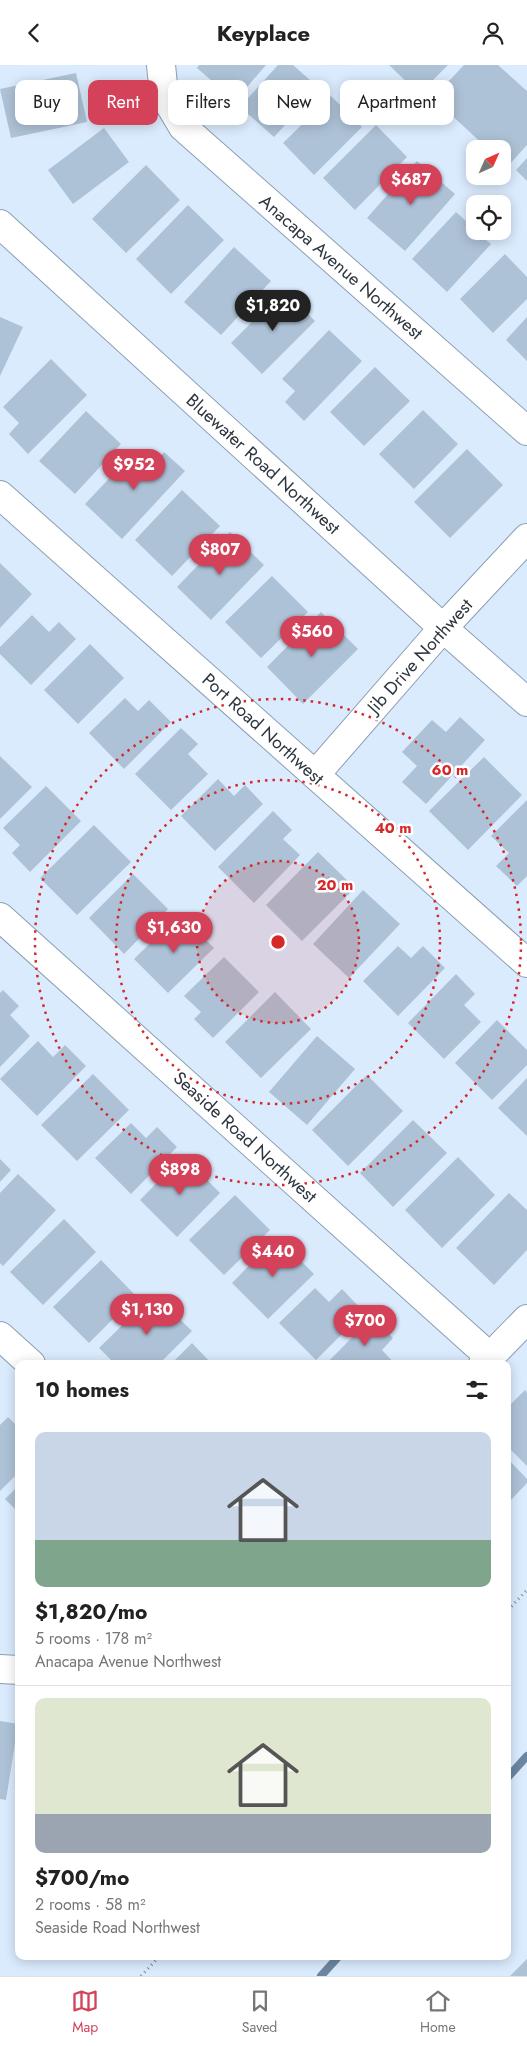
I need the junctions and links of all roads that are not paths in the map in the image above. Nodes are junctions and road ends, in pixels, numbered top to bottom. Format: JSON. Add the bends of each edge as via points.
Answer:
{"nodes":[{"id":1,"x":162,"y":65,"type":"edge"},
{"id":2,"x":0,"y":224,"type":"edge"},
{"id":3,"x":527,"y":431,"type":"edge"},
{"id":4,"x":0,"y":495,"type":"edge"},
{"id":5,"x":527,"y":538,"type":"edge"},
{"id":6,"x":443,"y":628,"type":"junction"},
{"id":7,"x":527,"y":702,"type":"edge"},
{"id":8,"x":314,"y":775,"type":"junction"},
{"id":9,"x":0,"y":917,"type":"edge"},
{"id":10,"x":527,"y":963,"type":"edge"},
{"id":11,"x":527,"y":1319,"type":"edge"},
{"id":12,"x":0,"y":1336,"type":"edge"},
{"id":13,"x":27,"y":1360,"type":"edge"},
{"id":14,"x":487,"y":1360,"type":"edge"},
{"id":15,"x":0,"y":1669,"type":"edge"},
{"id":16,"x":15,"y":1670,"type":"edge"}],
"edges":[{"from":1,"to":3,"type":"street","name":"Anacapa Avenue Northwest","via":[[164,95],[182,127]]},
{"from":2,"to":6,"type":"street","name":"Bluewater Road Northwest"},
{"from":4,"to":8,"type":"street","name":"Port Road Northwest"},
{"from":5,"to":6,"type":"street","name":"Jib Drive Northwest"},
{"from":6,"to":7,"type":"street","name":"Bluewater Road Northwest"},
{"from":6,"to":8,"type":"street","name":"Jib Drive Northwest"},
{"from":8,"to":10,"type":"street","name":"Port Road Northwest"},
{"from":9,"to":14,"type":"street","name":"Seaside Road Northwest"},
{"from":11,"to":14,"type":"street"},
{"from":12,"to":13,"type":"street"},
{"from":15,"to":16,"type":"street"}]}
